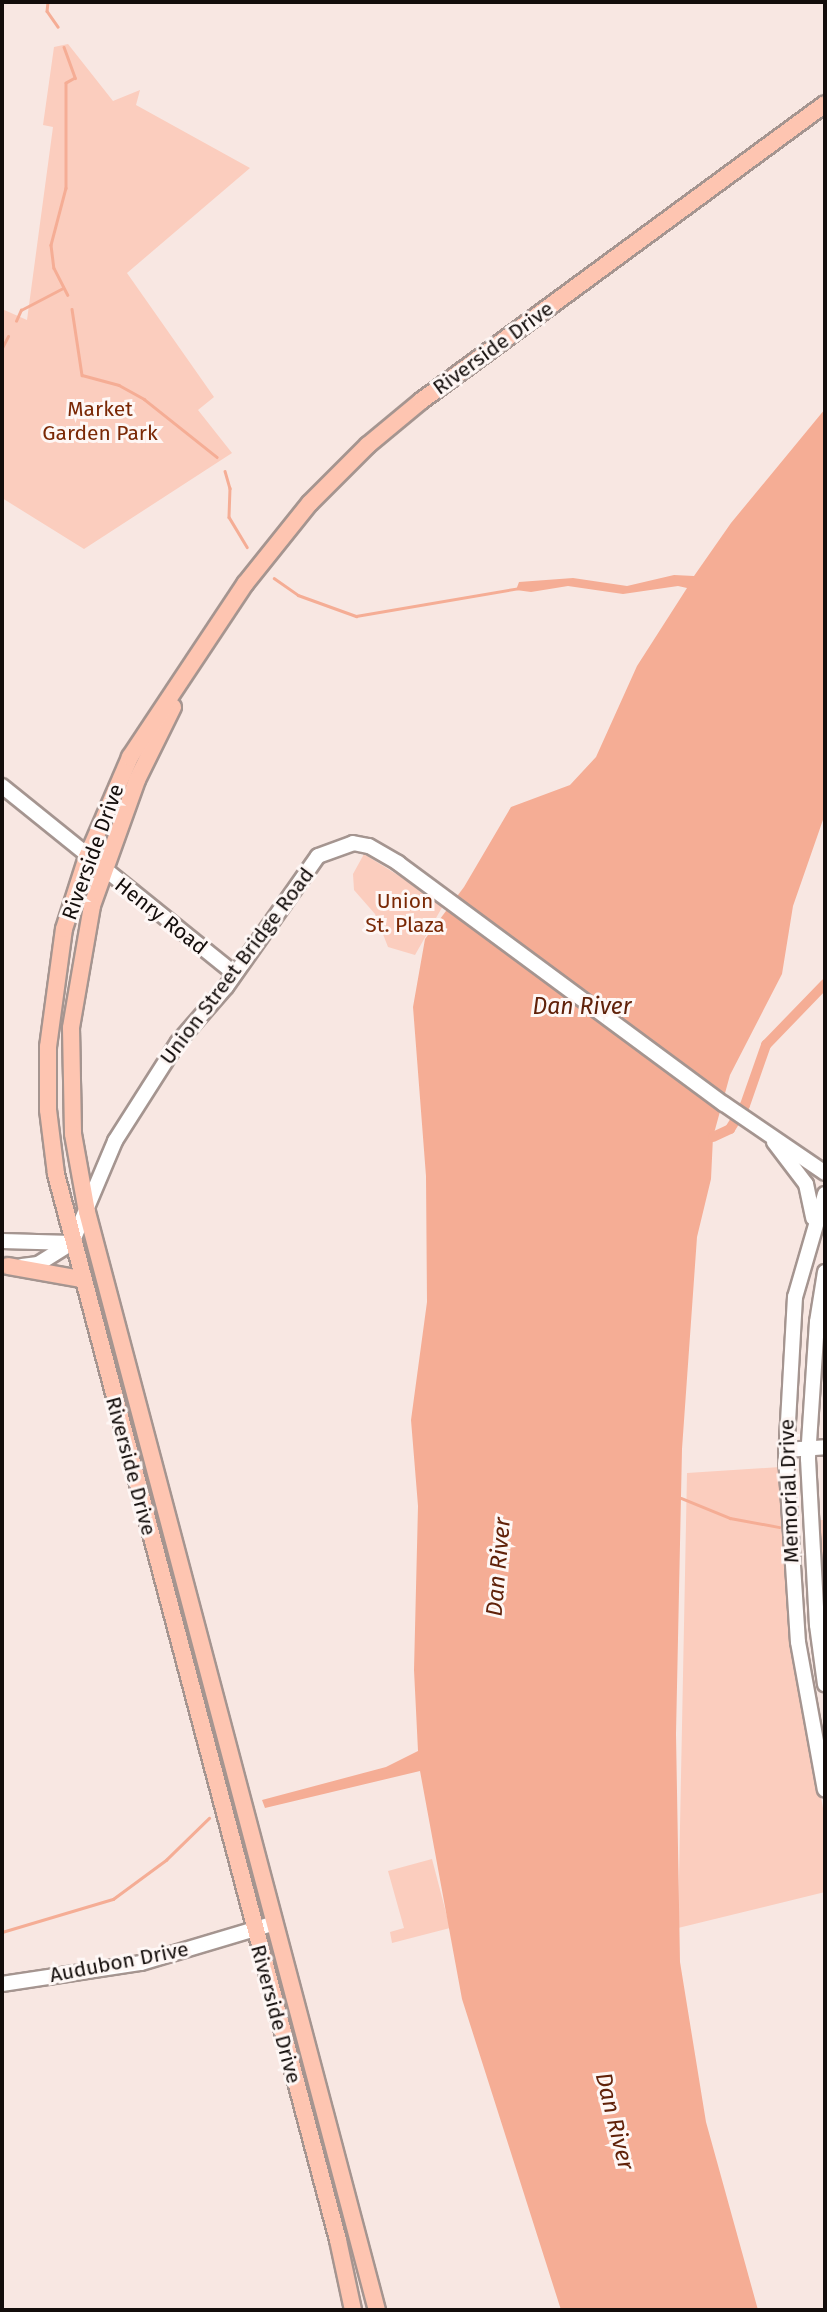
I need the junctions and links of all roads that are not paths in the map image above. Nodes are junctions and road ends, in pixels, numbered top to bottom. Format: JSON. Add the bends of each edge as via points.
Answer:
{"nodes":[{"id":1,"x":825,"y":104,"type":"edge"},
{"id":2,"x":207,"y":639,"type":"junction"},
{"id":3,"x":2,"y":786,"type":"edge"},
{"id":4,"x":87,"y":857,"type":"junction"},
{"id":5,"x":103,"y":870,"type":"junction"},
{"id":6,"x":235,"y":974,"type":"junction"},
{"id":7,"x":770,"y":1136,"type":"junction"},
{"id":8,"x":825,"y":1154,"type":"edge"},
{"id":9,"x":804,"y":1158,"type":"junction"},
{"id":10,"x":825,"y":1173,"type":"edge"},
{"id":11,"x":825,"y":1194,"type":"edge"},
{"id":12,"x":87,"y":1212,"type":"junction"},
{"id":13,"x":814,"y":1224,"type":"junction"},
{"id":14,"x":6,"y":1241,"type":"edge"},
{"id":15,"x":72,"y":1243,"type":"junction"},
{"id":16,"x":5,"y":1266,"type":"edge"},
{"id":17,"x":825,"y":1272,"type":"edge"},
{"id":18,"x":81,"y":1279,"type":"junction"},
{"id":19,"x":825,"y":1447,"type":"edge"},
{"id":20,"x":808,"y":1448,"type":"junction"},
{"id":21,"x":786,"y":1450,"type":"junction"},
{"id":22,"x":825,"y":1684,"type":"edge"},
{"id":23,"x":825,"y":1790,"type":"edge"},
{"id":24,"x":275,"y":1923,"type":"junction"},
{"id":25,"x":254,"y":1929,"type":"junction"},
{"id":26,"x":2,"y":1984,"type":"edge"},
{"id":27,"x":353,"y":2310,"type":"edge"},
{"id":28,"x":377,"y":2310,"type":"edge"}],
"edges":[{"from":1,"to":2,"type":"main road","name":"Riverside Drive","via":[[368,445],[283,535]]},
{"from":2,"to":4,"type":"main road","name":"Riverside Drive","via":[[130,757]]},
{"from":2,"to":5,"type":"main road","name":"Riverside Drive","via":[[141,772]]},
{"from":3,"to":4,"type":"main road","name":"Henry Road"},
{"from":4,"to":5,"type":"main road","name":"Henry Road"},
{"from":4,"to":15,"type":"main road","name":"Riverside Drive","via":[[64,929],[48,1047],[51,1146]]},
{"from":5,"to":6,"type":"main road","name":"Henry Road"},
{"from":5,"to":12,"type":"main road","name":"Riverside Drive","via":[[83,948],[70,1049],[73,1134]]},
{"from":6,"to":7,"type":"main road","name":"Union Street Bridge Road","via":[[318,856],[353,843],[369,846]]},
{"from":6,"to":12,"type":"main road","name":"Union Street Bridge Road","via":[[178,1042],[128,1118]]},
{"from":7,"to":9,"type":"main road","name":"Union Street Bridge Road"},
{"from":7,"to":13,"type":"main road","via":[[806,1184]]},
{"from":8,"to":9,"type":"main road"},
{"from":9,"to":10,"type":"main road","name":"Union Street Bridge Road"},
{"from":11,"to":13,"type":"main road","name":"Memorial Drive"},
{"from":12,"to":15,"type":"main road","name":"Union Street Bridge Road"},
{"from":12,"to":24,"type":"main road","name":"Riverside Drive"},
{"from":13,"to":21,"type":"main road","name":"Memorial Drive","via":[[792,1324]]},
{"from":14,"to":15,"type":"main road"},
{"from":14,"to":16,"type":"main road"},
{"from":15,"to":16,"type":"main road","via":[[38,1264]]},
{"from":15,"to":18,"type":"main road","name":"Riverside Drive"},
{"from":16,"to":18,"type":"main road"},
{"from":17,"to":20,"type":"main road","name":"Memorial Drive"},
{"from":18,"to":25,"type":"main road","name":"Riverside Drive"},
{"from":19,"to":20,"type":"main road"},
{"from":20,"to":21,"type":"main road"},
{"from":20,"to":22,"type":"main road","name":"Memorial Drive","via":[[812,1558]]},
{"from":21,"to":23,"type":"main road","name":"Memorial Drive","via":[[798,1642]]},
{"from":24,"to":25,"type":"main road","name":"Audubon Drive"},
{"from":24,"to":28,"type":"main road","name":"Riverside Drive"},
{"from":25,"to":26,"type":"main road","name":"Audubon Drive","via":[[141,1963]]},
{"from":25,"to":27,"type":"main road","name":"Riverside Drive"}]}
